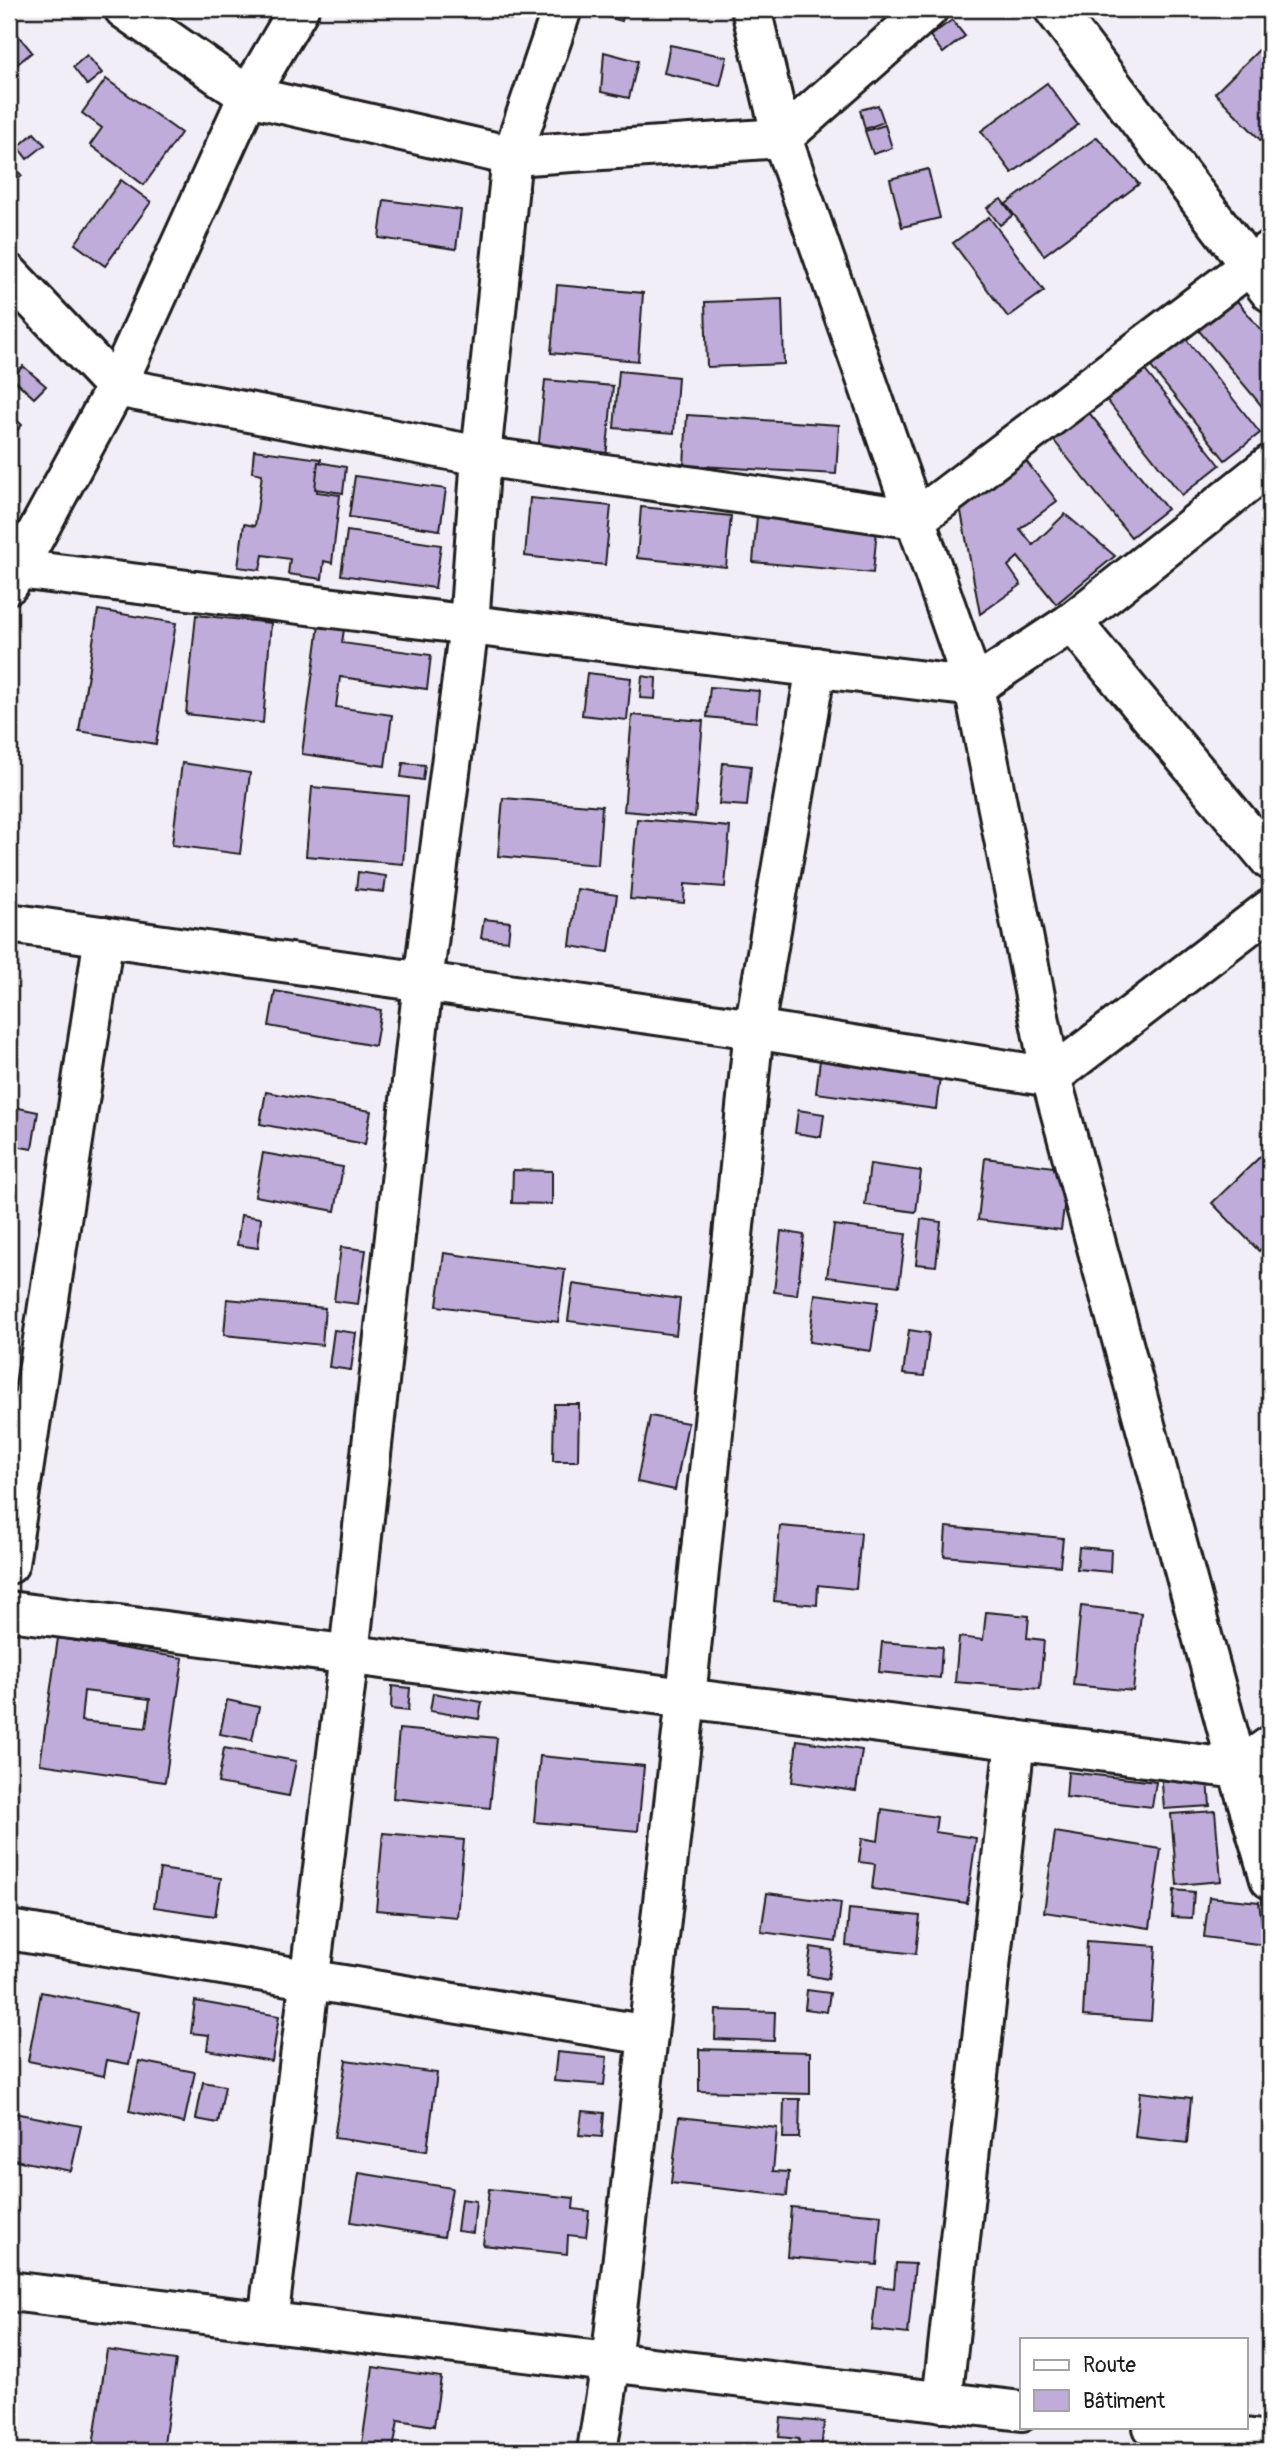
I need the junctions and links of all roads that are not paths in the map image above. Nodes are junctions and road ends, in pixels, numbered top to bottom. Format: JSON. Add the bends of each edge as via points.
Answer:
{"nodes":[{"id":1,"x":124,"y":9,"type":"edge"},
{"id":2,"x":299,"y":9,"type":"edge"},
{"id":3,"x":562,"y":9,"type":"edge"},
{"id":4,"x":751,"y":9,"type":"edge"},
{"id":5,"x":928,"y":9,"type":"edge"},
{"id":6,"x":1054,"y":9,"type":"edge"},
{"id":7,"x":248,"y":96,"type":"junction"},
{"id":8,"x":782,"y":138,"type":"junction"},
{"id":9,"x":512,"y":156,"type":"junction"},
{"id":10,"x":1264,"y":270,"type":"edge"},
{"id":11,"x":9,"y":274,"type":"edge"},
{"id":12,"x":116,"y":387,"type":"junction"},
{"id":13,"x":481,"y":456,"type":"junction"},
{"id":14,"x":1270,"y":465,"type":"edge"},
{"id":15,"x":916,"y":519,"type":"junction"},
{"id":16,"x":11,"y":571,"type":"edge"},
{"id":17,"x":1072,"y":622,"type":"junction"},
{"id":18,"x":469,"y":625,"type":"junction"},
{"id":19,"x":816,"y":667,"type":"junction"},
{"id":20,"x":974,"y":687,"type":"junction"},
{"id":21,"x":1270,"y":860,"type":"edge"},
{"id":22,"x":1270,"y":909,"type":"edge"},
{"id":23,"x":9,"y":923,"type":"edge"},
{"id":24,"x":104,"y":936,"type":"junction"},
{"id":25,"x":423,"y":982,"type":"junction"},
{"id":26,"x":754,"y":1029,"type":"junction"},
{"id":27,"x":1051,"y":1077,"type":"junction"},
{"id":28,"x":9,"y":1564,"type":"edge"},
{"id":29,"x":9,"y":1611,"type":"edge"},
{"id":30,"x":349,"y":1654,"type":"junction"},
{"id":31,"x":686,"y":1698,"type":"junction"},
{"id":32,"x":1015,"y":1740,"type":"junction"},
{"id":33,"x":1270,"y":1746,"type":"edge"},
{"id":34,"x":1238,"y":1769,"type":"junction"},
{"id":35,"x":1270,"y":1879,"type":"edge"},
{"id":36,"x":9,"y":1930,"type":"edge"},
{"id":37,"x":310,"y":1979,"type":"junction"},
{"id":38,"x":648,"y":2035,"type":"junction"},
{"id":39,"x":9,"y":2291,"type":"edge"},
{"id":40,"x":268,"y":2322,"type":"junction"},
{"id":41,"x":611,"y":2363,"type":"junction"},
{"id":42,"x":942,"y":2402,"type":"junction"},
{"id":43,"x":1020,"y":2411,"type":"edge"},
{"id":44,"x":1157,"y":2428,"type":"edge"},
{"id":45,"x":1270,"y":2441,"type":"edge"},
{"id":46,"x":1217,"y":2443,"type":"edge"},
{"id":47,"x":597,"y":2451,"type":"edge"}],
"edges":[{"from":1,"to":7,"type":"street"},
{"from":2,"to":7,"type":"street"},
{"from":3,"to":9,"type":"street"},
{"from":4,"to":8,"type":"street"},
{"from":5,"to":8,"type":"street"},
{"from":6,"to":10,"type":"street"},
{"from":7,"to":9,"type":"street"},
{"from":7,"to":12,"type":"street"},
{"from":8,"to":9,"type":"street"},
{"from":8,"to":15,"type":"street"},
{"from":9,"to":13,"type":"street"},
{"from":10,"to":15,"type":"street"},
{"from":11,"to":12,"type":"street"},
{"from":12,"to":13,"type":"street"},
{"from":12,"to":16,"type":"street"},
{"from":13,"to":15,"type":"street"},
{"from":13,"to":18,"type":"street"},
{"from":14,"to":17,"type":"street"},
{"from":15,"to":20,"type":"street"},
{"from":16,"to":18,"type":"street"},
{"from":17,"to":20,"type":"street"},
{"from":17,"to":21,"type":"street"},
{"from":18,"to":19,"type":"street"},
{"from":18,"to":25,"type":"street"},
{"from":19,"to":20,"type":"street"},
{"from":19,"to":26,"type":"street"},
{"from":20,"to":27,"type":"street"},
{"from":22,"to":27,"type":"street"},
{"from":23,"to":24,"type":"street"},
{"from":24,"to":25,"type":"street"},
{"from":24,"to":28,"type":"street"},
{"from":25,"to":26,"type":"street"},
{"from":25,"to":30,"type":"street"},
{"from":26,"to":27,"type":"street"},
{"from":26,"to":31,"type":"street"},
{"from":27,"to":34,"type":"street"},
{"from":29,"to":30,"type":"street"},
{"from":30,"to":31,"type":"street"},
{"from":30,"to":37,"type":"street"},
{"from":31,"to":32,"type":"street"},
{"from":31,"to":38,"type":"street"},
{"from":32,"to":34,"type":"street"},
{"from":32,"to":42,"type":"street"},
{"from":33,"to":34,"type":"street"},
{"from":34,"to":35,"type":"street"},
{"from":36,"to":37,"type":"street"},
{"from":37,"to":38,"type":"street"},
{"from":37,"to":40,"type":"street"},
{"from":38,"to":41,"type":"street"},
{"from":39,"to":40,"type":"street"},
{"from":40,"to":41,"type":"street"},
{"from":41,"to":42,"type":"street"},
{"from":41,"to":47,"type":"street"},
{"from":42,"to":43,"type":"street"},
{"from":44,"to":46,"type":"street"},
{"from":45,"to":46,"type":"street"}]}
